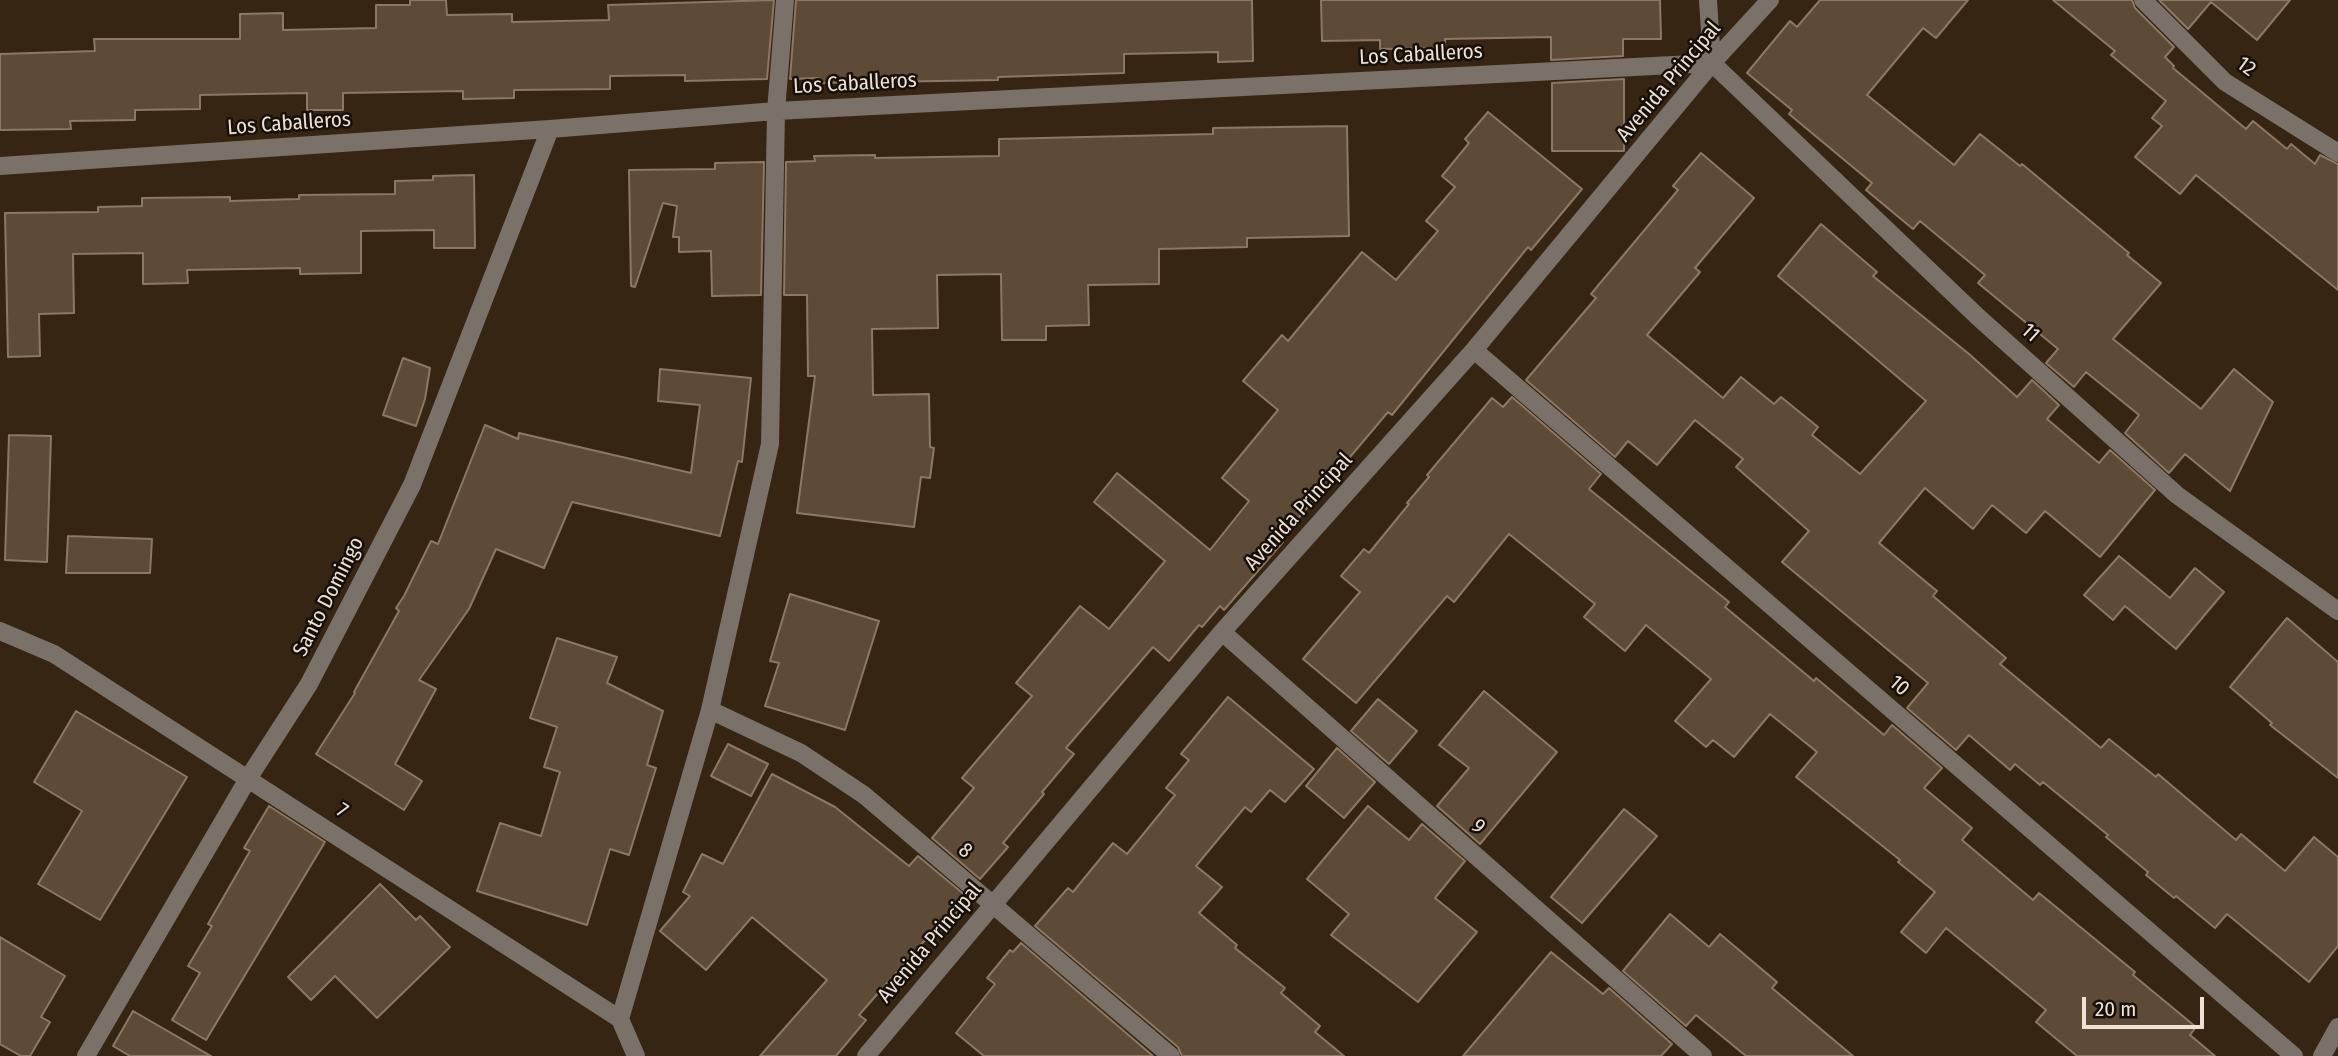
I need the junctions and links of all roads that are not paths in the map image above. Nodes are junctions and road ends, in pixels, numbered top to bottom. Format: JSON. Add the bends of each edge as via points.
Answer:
{"nodes":[{"id":1,"x":785,"y":0,"type":"edge"},
{"id":2,"x":1708,"y":0,"type":"edge"},
{"id":3,"x":1770,"y":0,"type":"edge"},
{"id":4,"x":2143,"y":0,"type":"edge"},
{"id":5,"x":1712,"y":64,"type":"junction"},
{"id":6,"x":776,"y":111,"type":"junction"},
{"id":7,"x":550,"y":129,"type":"junction"},
{"id":8,"x":2338,"y":153,"type":"edge"},
{"id":9,"x":0,"y":166,"type":"edge"},
{"id":10,"x":1474,"y":350,"type":"junction"},
{"id":11,"x":2338,"y":611,"type":"edge"},
{"id":12,"x":0,"y":631,"type":"edge"},
{"id":13,"x":1222,"y":632,"type":"junction"},
{"id":14,"x":710,"y":710,"type":"junction"},
{"id":15,"x":249,"y":777,"type":"junction"},
{"id":16,"x":992,"y":904,"type":"junction"},
{"id":17,"x":620,"y":1018,"type":"junction"},
{"id":18,"x":2338,"y":1027,"type":"edge"},
{"id":19,"x":86,"y":1056,"type":"edge"},
{"id":20,"x":636,"y":1056,"type":"edge"},
{"id":21,"x":866,"y":1056,"type":"edge"},
{"id":22,"x":1171,"y":1056,"type":"edge"},
{"id":23,"x":1703,"y":1056,"type":"edge"},
{"id":24,"x":2294,"y":1056,"type":"edge"},
{"id":25,"x":2322,"y":1056,"type":"edge"}],
"edges":[{"from":1,"to":6,"type":"street"},
{"from":2,"to":5,"type":"street"},
{"from":3,"to":5,"type":"street","name":"Avenida Principal"},
{"from":4,"to":8,"type":"street","name":"12","via":[[2225,82]]},
{"from":5,"to":6,"type":"street","name":"Los Caballeros"},
{"from":5,"to":10,"type":"street","name":"Avenida Principal"},
{"from":5,"to":11,"type":"street","name":"11","via":[[1979,317],[2177,495]]},
{"from":6,"to":7,"type":"street","name":"Los Caballeros"},
{"from":6,"to":14,"type":"street","via":[[770,444]]},
{"from":7,"to":9,"type":"street","name":"Los Caballeros"},
{"from":7,"to":15,"type":"street","name":"Santo Domingo","via":[[412,485],[309,684]]},
{"from":10,"to":13,"type":"street","name":"Avenida Principal"},
{"from":10,"to":24,"type":"street","name":"10"},
{"from":12,"to":15,"type":"street","name":"7","via":[[54,654]]},
{"from":13,"to":16,"type":"street","name":"Avenida Principal"},
{"from":13,"to":23,"type":"street","name":"9"},
{"from":14,"to":16,"type":"street","name":"8","via":[[801,753],[863,795]]},
{"from":14,"to":17,"type":"street"},
{"from":15,"to":17,"type":"street","name":"7"},
{"from":15,"to":19,"type":"street","name":"Santo Domingo"},
{"from":16,"to":21,"type":"street","name":"Avenida Principal"},
{"from":16,"to":22,"type":"street","name":"8"},
{"from":17,"to":20,"type":"street"},
{"from":18,"to":25,"type":"street"}]}
